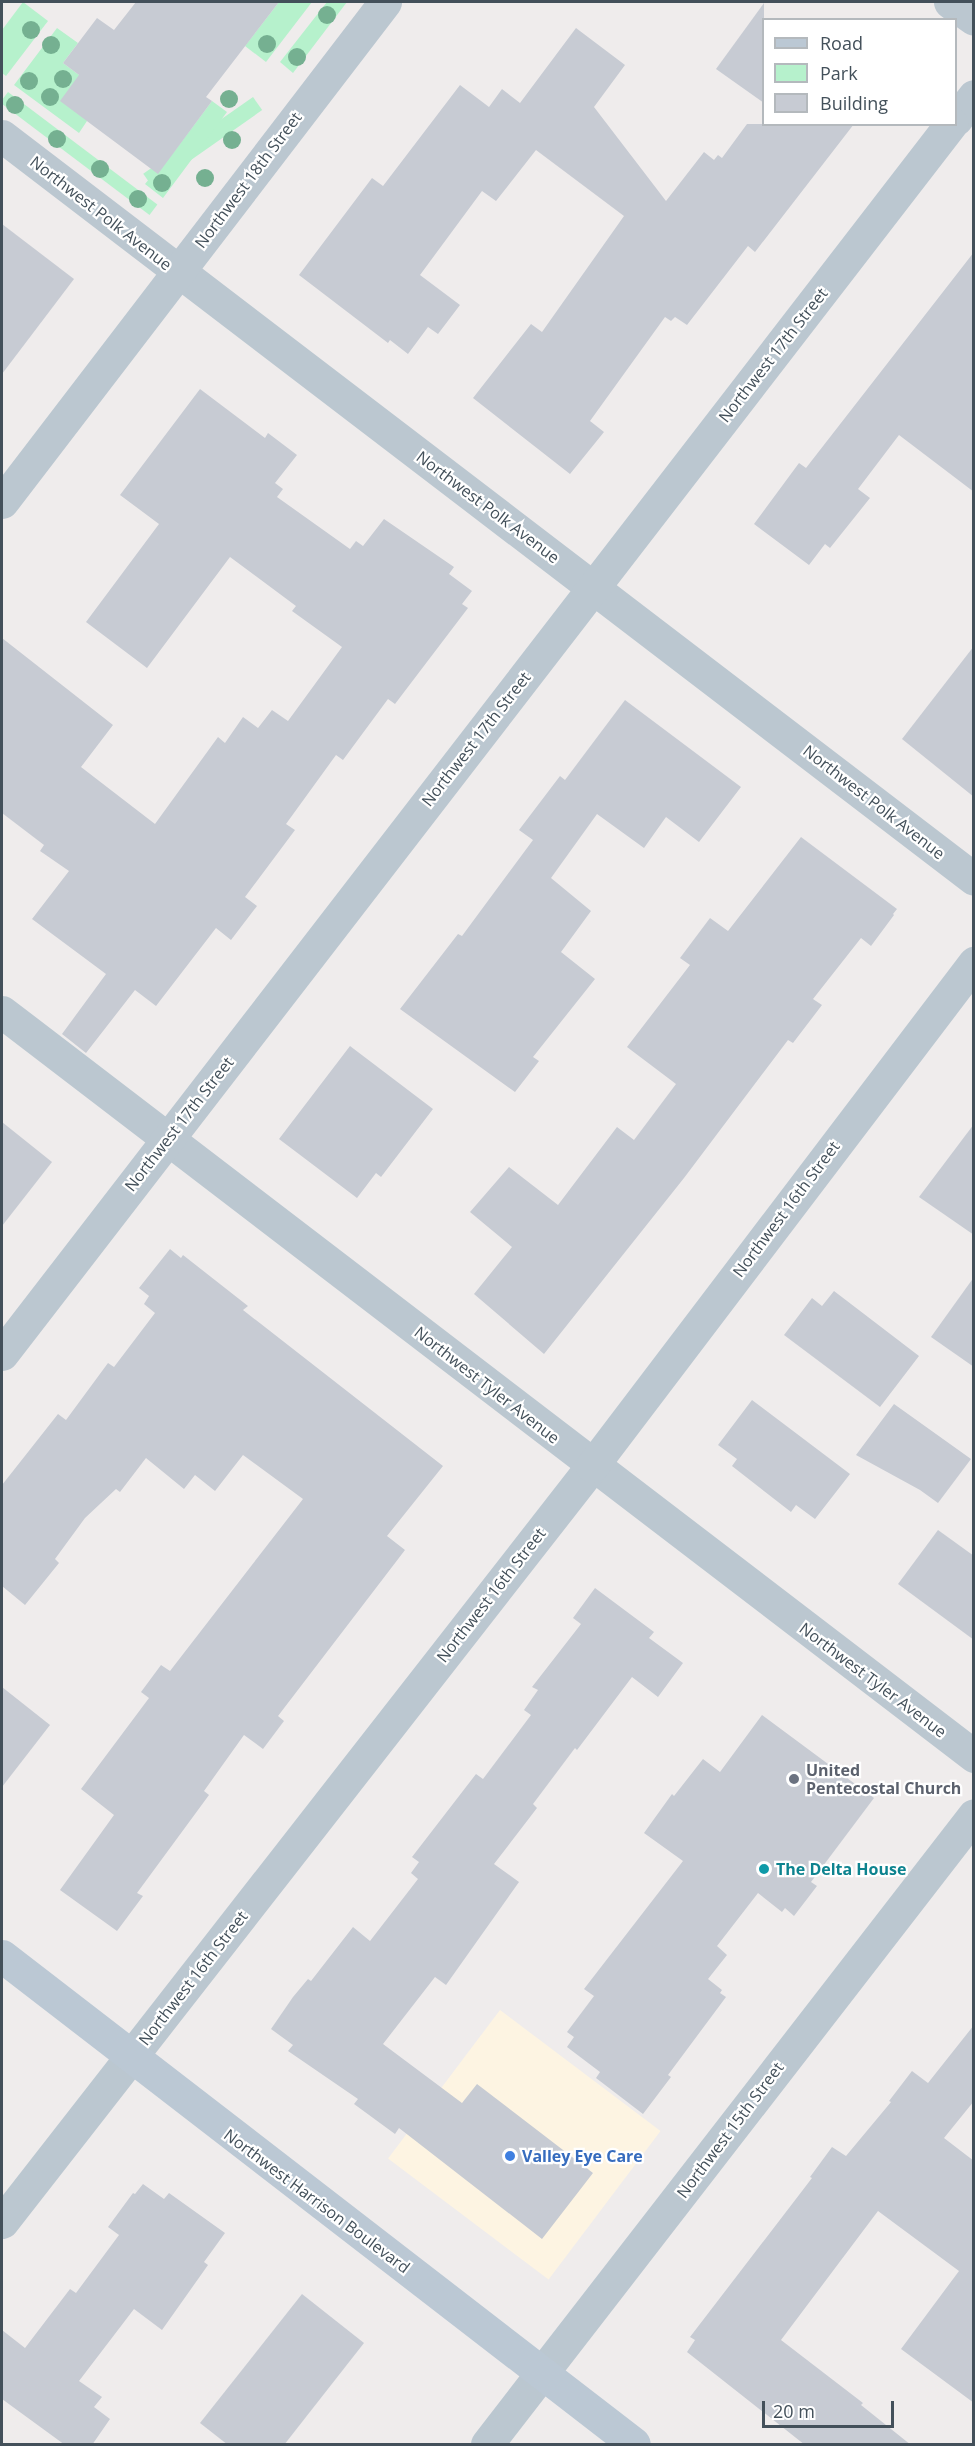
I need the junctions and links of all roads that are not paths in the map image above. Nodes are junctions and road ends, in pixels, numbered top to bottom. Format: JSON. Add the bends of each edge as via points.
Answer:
{"nodes":[{"id":1,"x":385,"y":2,"type":"edge"},
{"id":2,"x":950,"y":2,"type":"edge"},
{"id":3,"x":974,"y":19,"type":"edge"},
{"id":4,"x":974,"y":96,"type":"edge"},
{"id":5,"x":957,"y":118,"type":"edge"},
{"id":6,"x":949,"y":126,"type":"edge"},
{"id":7,"x":2,"y":136,"type":"edge"},
{"id":8,"x":177,"y":273,"type":"junction"},
{"id":9,"x":2,"y":502,"type":"edge"},
{"id":10,"x":593,"y":588,"type":"junction"},
{"id":11,"x":974,"y":879,"type":"edge"},
{"id":12,"x":974,"y":963,"type":"edge"},
{"id":13,"x":2,"y":1012,"type":"edge"},
{"id":14,"x":166,"y":1140,"type":"junction"},
{"id":15,"x":2,"y":1354,"type":"edge"},
{"id":16,"x":591,"y":1466,"type":"junction"},
{"id":17,"x":974,"y":1756,"type":"edge"},
{"id":18,"x":974,"y":1815,"type":"edge"},
{"id":19,"x":2,"y":1956,"type":"edge"},
{"id":20,"x":130,"y":2058,"type":"junction"},
{"id":21,"x":2,"y":2222,"type":"edge"},
{"id":22,"x":543,"y":2375,"type":"junction"},
{"id":23,"x":487,"y":2445,"type":"edge"},
{"id":24,"x":634,"y":2445,"type":"edge"}],
"edges":[{"from":1,"to":8,"type":"street","name":"Northwest 18th Street"},
{"from":2,"to":3,"type":"street"},
{"from":4,"to":5,"type":"street"},
{"from":6,"to":10,"type":"street","name":"Northwest 17th Street"},
{"from":7,"to":8,"type":"street","name":"Northwest Polk Avenue"},
{"from":8,"to":9,"type":"street","name":"Northwest 18th Street"},
{"from":8,"to":10,"type":"street","name":"Northwest Polk Avenue"},
{"from":10,"to":11,"type":"street","name":"Northwest Polk Avenue"},
{"from":10,"to":14,"type":"street","name":"Northwest 17th Street"},
{"from":12,"to":16,"type":"street","name":"Northwest 16th Street"},
{"from":13,"to":14,"type":"street","name":"Northwest Tyler Avenue"},
{"from":14,"to":15,"type":"street","name":"Northwest 17th Street"},
{"from":14,"to":16,"type":"street","name":"Northwest Tyler Avenue"},
{"from":16,"to":17,"type":"street","name":"Northwest Tyler Avenue"},
{"from":16,"to":20,"type":"street","name":"Northwest 16th Street"},
{"from":18,"to":22,"type":"street","name":"Northwest 15th Street"},
{"from":19,"to":20,"type":"main road","name":"Northwest Harrison Boulevard"},
{"from":20,"to":21,"type":"street","name":"Northwest 16th Street"},
{"from":20,"to":22,"type":"main road","name":"Northwest Harrison Boulevard"},
{"from":22,"to":23,"type":"street","name":"Northwest 15th Street"},
{"from":22,"to":24,"type":"main road","name":"Northwest Harrison Boulevard"}]}
